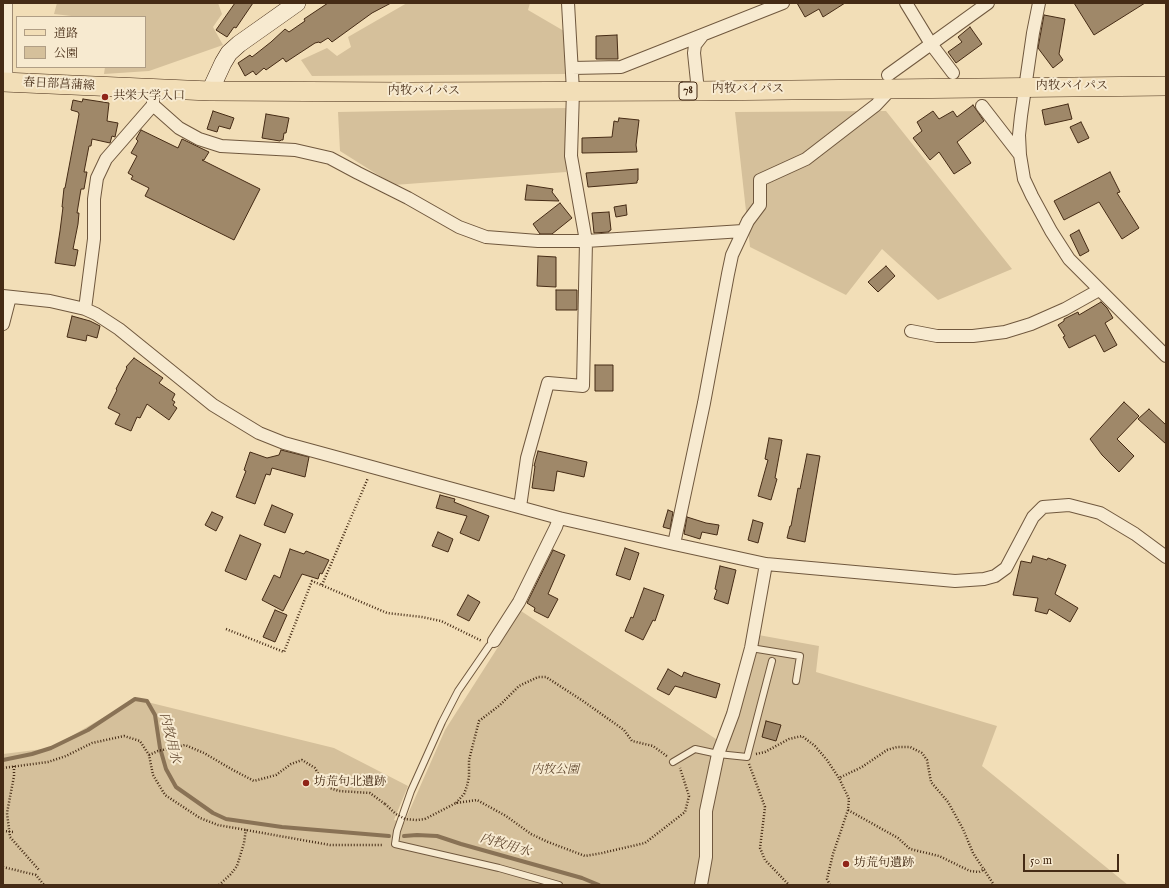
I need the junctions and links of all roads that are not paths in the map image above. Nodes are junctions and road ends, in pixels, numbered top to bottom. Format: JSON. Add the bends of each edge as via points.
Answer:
{"nodes":[{"id":1,"x":4,"y":3,"type":"edge"},
{"id":2,"x":297,"y":3,"type":"edge"},
{"id":3,"x":568,"y":3,"type":"edge"},
{"id":4,"x":783,"y":3,"type":"edge"},
{"id":5,"x":906,"y":3,"type":"edge"},
{"id":6,"x":988,"y":3,"type":"edge"},
{"id":7,"x":1039,"y":3,"type":"edge"},
{"id":8,"x":702,"y":36,"type":"junction"},
{"id":9,"x":931,"y":44,"type":"junction"},
{"id":10,"x":572,"y":68,"type":"junction"},
{"id":11,"x":953,"y":73,"type":"dead end"},
{"id":12,"x":4,"y":82,"type":"edge"},
{"id":13,"x":890,"y":82,"type":"junction"},
{"id":14,"x":1166,"y":86,"type":"edge"},
{"id":15,"x":1026,"y":87,"type":"junction"},
{"id":16,"x":210,"y":91,"type":"junction"},
{"id":17,"x":573,"y":91,"type":"junction"},
{"id":18,"x":698,"y":91,"type":"junction"},
{"id":19,"x":153,"y":97,"type":"junction"},
{"id":20,"x":982,"y":106,"type":"dead end"},
{"id":21,"x":1020,"y":156,"type":"junction"},
{"id":22,"x":743,"y":231,"type":"junction"},
{"id":23,"x":586,"y":241,"type":"junction"},
{"id":24,"x":1099,"y":290,"type":"junction"},
{"id":25,"x":7,"y":296,"type":"edge"},
{"id":26,"x":85,"y":309,"type":"junction"},
{"id":27,"x":3,"y":324,"type":"edge"},
{"id":28,"x":912,"y":331,"type":"dead end"},
{"id":29,"x":1166,"y":356,"type":"edge"},
{"id":30,"x":520,"y":508,"type":"junction"},
{"id":31,"x":559,"y":518,"type":"junction"},
{"id":32,"x":674,"y":544,"type":"junction"},
{"id":33,"x":1166,"y":557,"type":"edge"},
{"id":34,"x":766,"y":564,"type":"junction"},
{"id":35,"x":491,"y":644,"type":"joint"},
{"id":36,"x":751,"y":648,"type":"junction"},
{"id":37,"x":772,"y":661,"type":"dead end"},
{"id":38,"x":796,"y":681,"type":"dead end"},
{"id":39,"x":718,"y":754,"type":"junction"},
{"id":40,"x":673,"y":762,"type":"road end"},
{"id":41,"x":701,"y":884,"type":"edge"},
{"id":42,"x":559,"y":885,"type":"edge"}],
"edges":[{"from":1,"to":12,"type":"street"},
{"from":2,"to":16,"type":"street","via":[[229,53]]},
{"from":3,"to":10,"type":"street"},
{"from":4,"to":8,"type":"street"},
{"from":5,"to":9,"type":"street"},
{"from":6,"to":9,"type":"street"},
{"from":7,"to":15,"type":"street"},
{"from":8,"to":10,"type":"street","via":[[621,67]]},
{"from":8,"to":18,"type":"street","via":[[695,45],[694,53]]},
{"from":9,"to":11,"type":"street"},
{"from":9,"to":13,"type":"street"},
{"from":10,"to":17,"type":"street"},
{"from":12,"to":19,"type":"main road","name":"春日部菖蒲線","number":"78"},
{"from":13,"to":15,"type":"main road","name":"内牧バイパス","number":"78"},
{"from":13,"to":18,"type":"main road","name":"内牧バイパス","number":"78"},
{"from":13,"to":22,"type":"street","via":[[876,105],[806,160],[760,180],[760,205]]},
{"from":14,"to":15,"type":"main road","name":"内牧バイパス","number":"78"},
{"from":15,"to":21,"type":"street","via":[[1019,135]]},
{"from":16,"to":17,"type":"main road","name":"内牧バイパス","number":"78"},
{"from":16,"to":19,"type":"main road","name":"春日部菖蒲線","number":"78"},
{"from":17,"to":18,"type":"main road","name":"内牧バイパス","number":"78"},
{"from":17,"to":23,"type":"street","via":[[571,156]]},
{"from":19,"to":23,"type":"street","via":[[179,128],[199,139],[221,146],[295,150],[330,158],[459,227],[486,237]]},
{"from":19,"to":26,"type":"street","via":[[106,159],[97,178],[94,239]]},
{"from":20,"to":21,"type":"street"},
{"from":21,"to":24,"type":"street","via":[[1024,179],[1051,231],[1069,259]]},
{"from":22,"to":23,"type":"street"},
{"from":22,"to":32,"type":"street","via":[[732,256],[728,274]]},
{"from":23,"to":30,"type":"street","via":[[583,386],[548,383],[527,458]]},
{"from":24,"to":28,"type":"street","via":[[1032,324],[1005,332],[972,336],[937,336]]},
{"from":24,"to":29,"type":"street"},
{"from":25,"to":26,"type":"street","via":[[50,301]]},
{"from":25,"to":27,"type":"street"},
{"from":26,"to":30,"type":"street","via":[[119,329],[213,405],[259,433],[284,443]]},
{"from":30,"to":31,"type":"street"},
{"from":31,"to":32,"type":"street"},
{"from":31,"to":35,"type":"street","via":[[519,602]]},
{"from":32,"to":34,"type":"street"},
{"from":33,"to":34,"type":"street","via":[[1100,513],[1068,505],[1043,507],[1033,517],[1006,568],[995,576],[984,579],[955,581]]},
{"from":34,"to":36,"type":"street"},
{"from":35,"to":42,"type":"lane","via":[[458,691],[442,722],[411,791],[397,830],[395,844]]},
{"from":36,"to":38,"type":"lane","via":[[800,656]]},
{"from":36,"to":39,"type":"street","via":[[733,714]]},
{"from":37,"to":39,"type":"lane","via":[[747,757]]},
{"from":39,"to":40,"type":"lane","via":[[695,749]]},
{"from":39,"to":41,"type":"street","via":[[706,810],[706,857]]}]}
